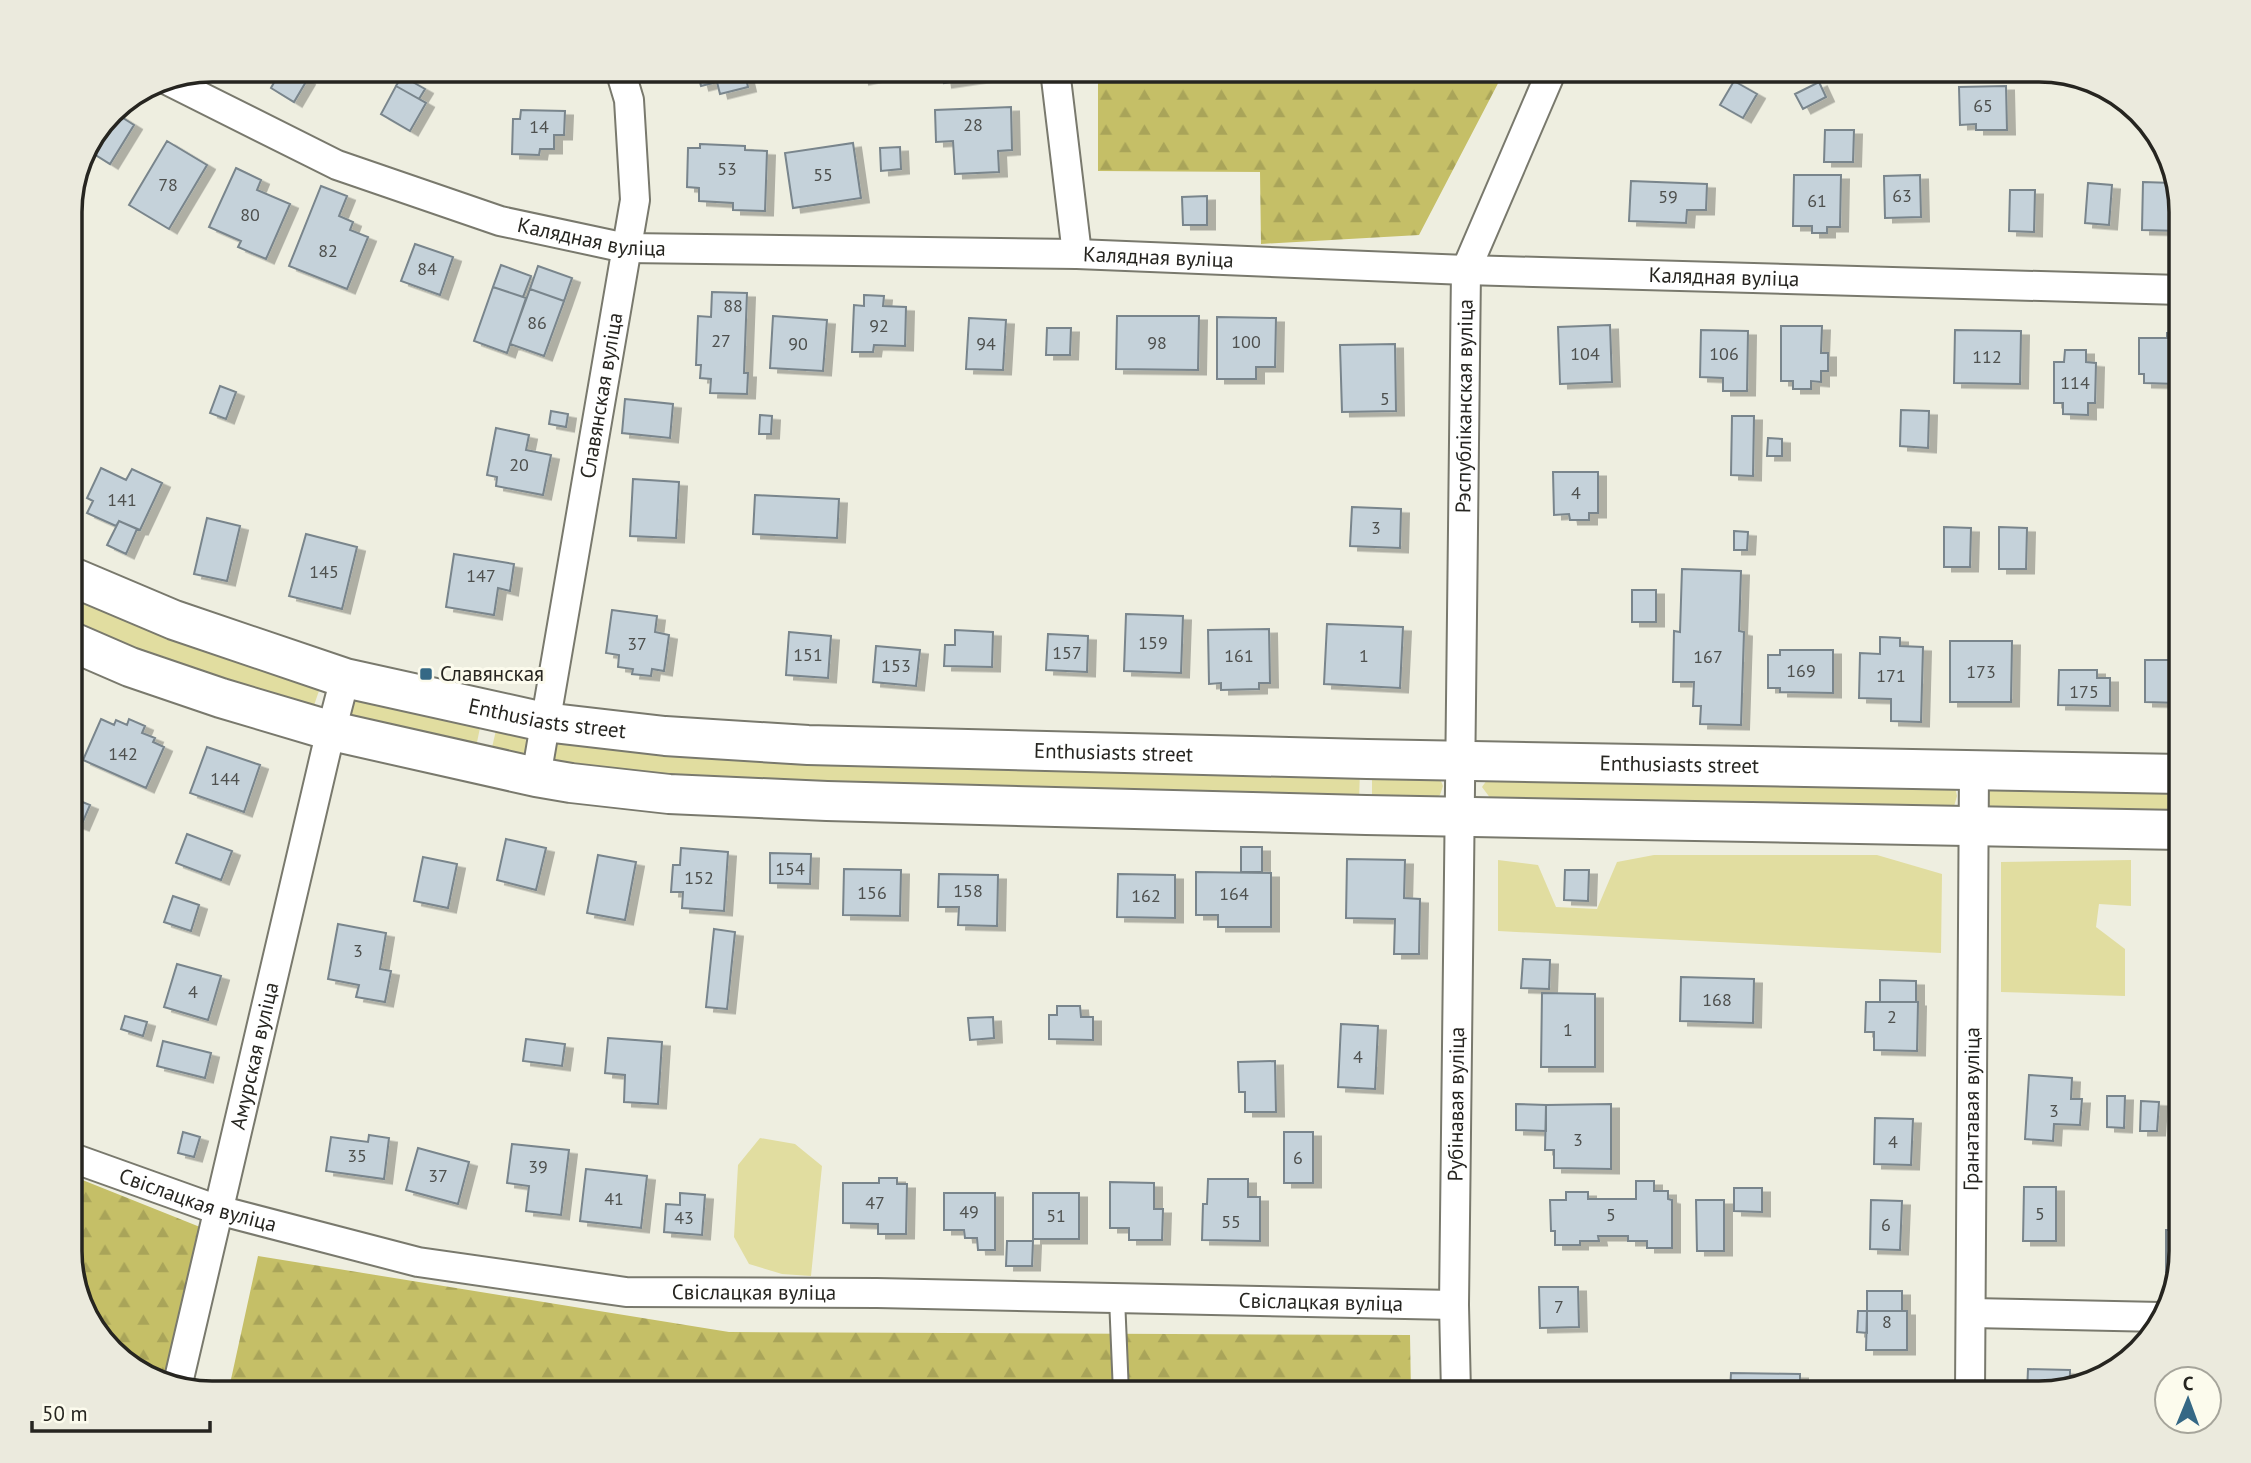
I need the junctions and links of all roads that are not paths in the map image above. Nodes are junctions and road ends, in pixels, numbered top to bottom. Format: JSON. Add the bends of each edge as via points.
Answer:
{"nodes":[{"id":1,"x":1547,"y":82,"type":"edge"},
{"id":2,"x":624,"y":83,"type":"edge"},
{"id":3,"x":1056,"y":83,"type":"edge"},
{"id":4,"x":180,"y":87,"type":"edge"},
{"id":5,"x":626,"y":248,"type":"junction"},
{"id":6,"x":1077,"y":254,"type":"junction"},
{"id":7,"x":1466,"y":270,"type":"junction"},
{"id":8,"x":2169,"y":289,"type":"edge"},
{"id":9,"x":83,"y":582,"type":"edge"},
{"id":10,"x":83,"y":647,"type":"edge"},
{"id":11,"x":345,"y":678,"type":"junction"},
{"id":12,"x":544,"y":722,"type":"junction"},
{"id":13,"x":332,"y":731,"type":"junction"},
{"id":14,"x":1460,"y":760,"type":"junction"},
{"id":15,"x":1974,"y":769,"type":"junction"},
{"id":16,"x":2169,"y":774,"type":"edge"},
{"id":17,"x":536,"y":777,"type":"junction"},
{"id":18,"x":1459,"y":816,"type":"junction"},
{"id":19,"x":1973,"y":827,"type":"junction"},
{"id":20,"x":2169,"y":830,"type":"edge"},
{"id":21,"x":83,"y":1162,"type":"edge"},
{"id":22,"x":218,"y":1210,"type":"junction"},
{"id":23,"x":1117,"y":1298,"type":"junction"},
{"id":24,"x":1454,"y":1306,"type":"junction"},
{"id":25,"x":1971,"y":1313,"type":"junction"},
{"id":26,"x":2150,"y":1317,"type":"edge"},
{"id":27,"x":180,"y":1376,"type":"edge"},
{"id":28,"x":1120,"y":1381,"type":"edge"},
{"id":29,"x":1455,"y":1381,"type":"edge"},
{"id":30,"x":1970,"y":1381,"type":"edge"}],
"edges":[{"from":1,"to":7,"type":"street","name":"Рэспубліканская вуліца"},
{"from":2,"to":5,"type":"street","name":"Славянская вуліца","via":[[629,100],[635,200]]},
{"from":3,"to":6,"type":"street"},
{"from":4,"to":5,"type":"street","name":"Калядная вуліца","via":[[337,165],[500,221]]},
{"from":5,"to":6,"type":"street","name":"Калядная вуліца"},
{"from":5,"to":12,"type":"street","name":"Славянская вуліца"},
{"from":6,"to":7,"type":"street","name":"Калядная вуліца"},
{"from":7,"to":8,"type":"street","name":"Калядная вуліца"},
{"from":7,"to":14,"type":"street","name":"Рэспубліканская вуліца"},
{"from":9,"to":11,"type":"street","name":"Enthusiasts street","via":[[174,620]]},
{"from":10,"to":13,"type":"street","via":[[208,694]]},
{"from":11,"to":12,"type":"street","name":"Enthusiasts street"},
{"from":11,"to":13,"type":"street","name":"Амурская вуліца"},
{"from":12,"to":14,"type":"street","name":"Enthusiasts street","via":[[808,745]]},
{"from":12,"to":17,"type":"street","name":"Славянская вуліца"},
{"from":13,"to":17,"type":"street"},
{"from":13,"to":22,"type":"street","name":"Амурская вуліца"},
{"from":14,"to":15,"type":"street","name":"Enthusiasts street"},
{"from":14,"to":18,"type":"street","name":"Рэспубліканская вуліца"},
{"from":15,"to":16,"type":"street","name":"Enthusiasts street"},
{"from":15,"to":19,"type":"street","name":"Гранатавая вуліца"},
{"from":17,"to":18,"type":"street","via":[[669,793],[814,800]]},
{"from":18,"to":19,"type":"street"},
{"from":18,"to":24,"type":"street","name":"Рубінавая вуліца"},
{"from":19,"to":20,"type":"street"},
{"from":19,"to":25,"type":"street","name":"Гранатавая вуліца"},
{"from":21,"to":22,"type":"street","name":"Свіслацкая вуліца"},
{"from":22,"to":23,"type":"street","name":"Свіслацкая вуліца","via":[[418,1262],[626,1292]]},
{"from":22,"to":27,"type":"street","name":"Амурская вуліца"},
{"from":23,"to":24,"type":"street","name":"Свіслацкая вуліца"},
{"from":23,"to":28,"type":"lane"},
{"from":24,"to":29,"type":"street","name":"Рубінавая вуліца"},
{"from":25,"to":26,"type":"street"},
{"from":25,"to":30,"type":"street","name":"Гранатавая вуліца"}]}
